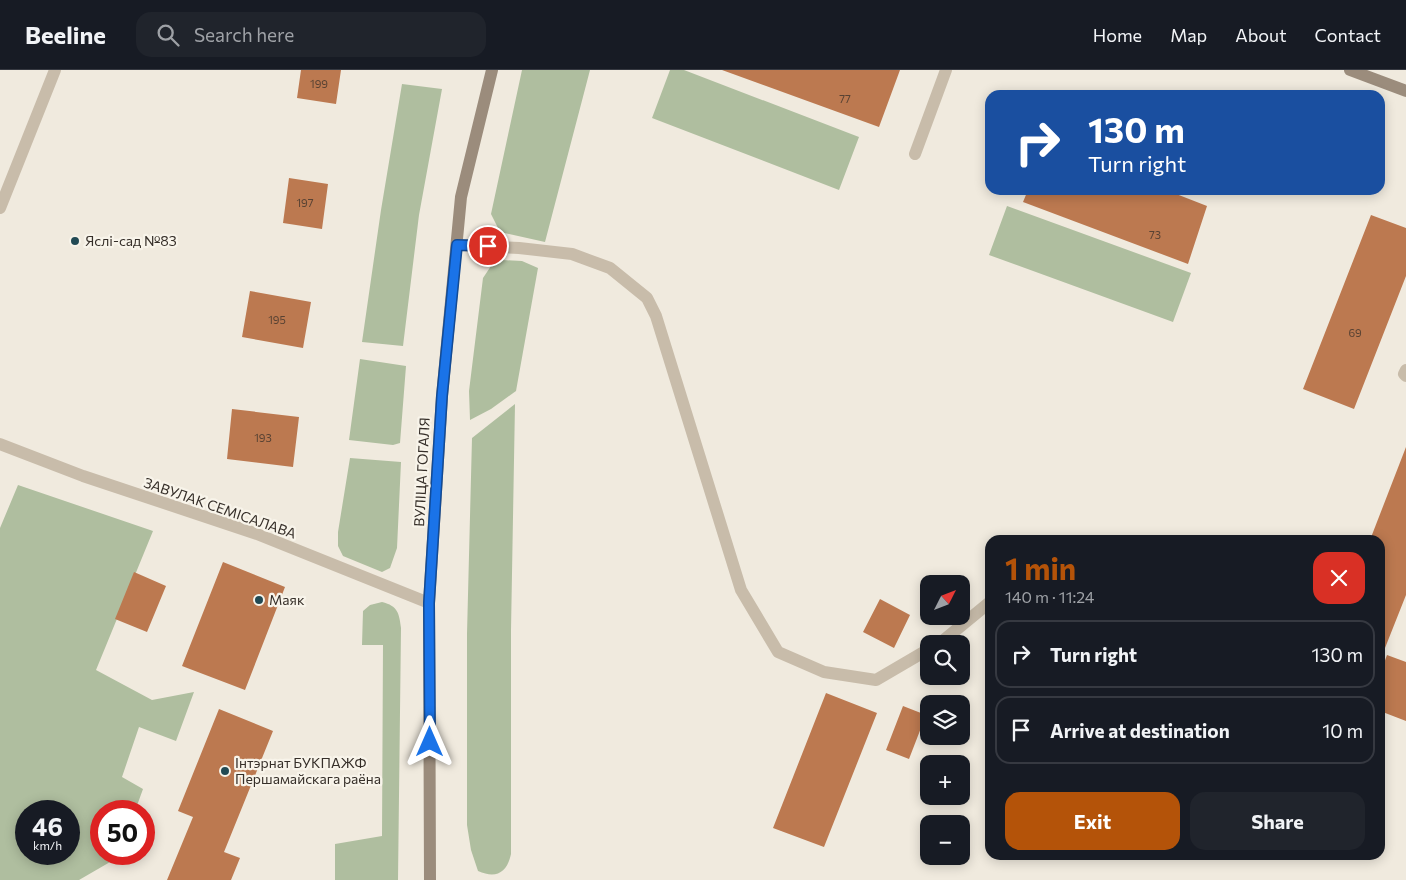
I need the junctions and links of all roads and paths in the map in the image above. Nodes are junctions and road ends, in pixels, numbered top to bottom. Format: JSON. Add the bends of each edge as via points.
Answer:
{"nodes":[{"id":1,"x":55,"y":70,"type":"edge"},
{"id":2,"x":492,"y":70,"type":"edge"},
{"id":3,"x":946,"y":70,"type":"edge"},
{"id":4,"x":1350,"y":70,"type":"edge"},
{"id":5,"x":1406,"y":91,"type":"edge"},
{"id":6,"x":915,"y":154,"type":"dead end"},
{"id":7,"x":0,"y":208,"type":"edge"},
{"id":8,"x":457,"y":245,"type":"junction"},
{"id":9,"x":1406,"y":370,"type":"edge"},
{"id":10,"x":1406,"y":376,"type":"edge"},
{"id":11,"x":0,"y":444,"type":"edge"},
{"id":12,"x":429,"y":603,"type":"junction"},
{"id":13,"x":985,"y":606,"type":"edge"},
{"id":14,"x":950,"y":635,"type":"edge"},
{"id":15,"x":920,"y":654,"type":"edge"},
{"id":16,"x":430,"y":880,"type":"edge"}],
"edges":[{"from":1,"to":7,"type":"street"},
{"from":2,"to":8,"type":"main road","name":"ВУЛІЦА ГОГАЛЯ","via":[[461,197]]},
{"from":3,"to":6,"type":"street"},
{"from":4,"to":5,"type":"main road"},
{"from":8,"to":12,"type":"main road","name":"ВУЛІЦА ГОГАЛЯ","via":[[442,396]]},
{"from":8,"to":15,"type":"street","via":[[572,254],[610,268],[647,298],[656,316],[741,590],[778,652],[824,672],[876,680]]},
{"from":9,"to":10,"type":"street"},
{"from":11,"to":12,"type":"street","name":"ЗАВУЛАК СЕМІСАЛАВА","via":[[82,476],[257,534]]},
{"from":12,"to":16,"type":"main road","name":"ВУЛІЦА ГОГАЛЯ"},
{"from":13,"to":14,"type":"street"}]}
